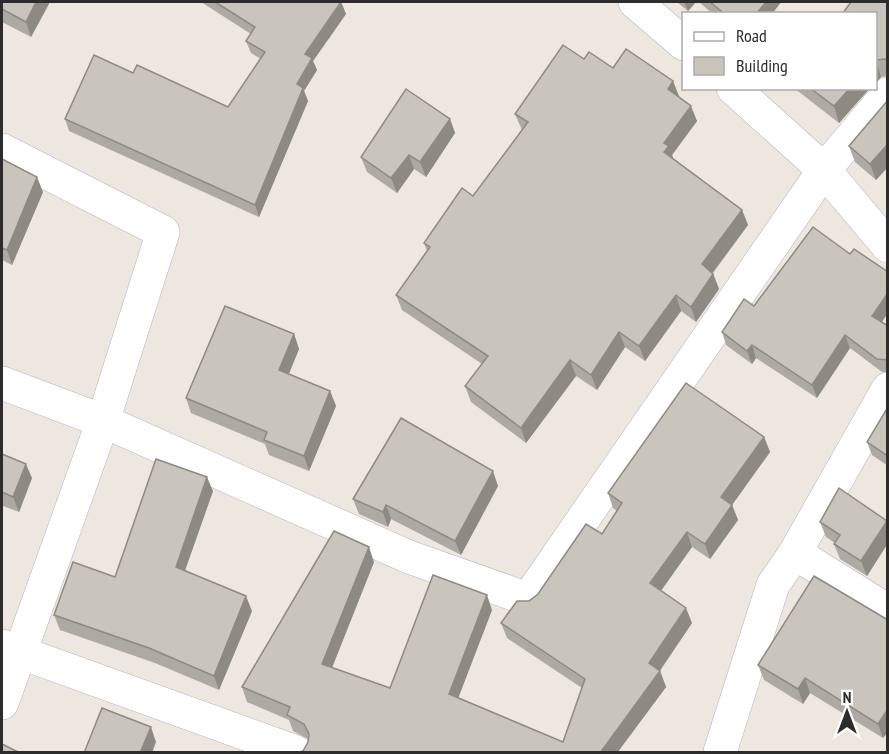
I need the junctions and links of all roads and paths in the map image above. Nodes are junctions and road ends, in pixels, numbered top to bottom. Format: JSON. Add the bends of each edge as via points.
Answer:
{"nodes":[{"id":1,"x":635,"y":2,"type":"edge"},
{"id":2,"x":682,"y":42,"type":"edge"},
{"id":3,"x":735,"y":90,"type":"edge"},
{"id":4,"x":888,"y":94,"type":"edge"},
{"id":5,"x":2,"y":150,"type":"edge"},
{"id":6,"x":824,"y":170,"type":"junction"},
{"id":7,"x":888,"y":246,"type":"edge"},
{"id":8,"x":2,"y":383,"type":"edge"},
{"id":9,"x":888,"y":389,"type":"edge"},
{"id":10,"x":103,"y":421,"type":"junction"},
{"id":11,"x":795,"y":553,"type":"junction"},
{"id":12,"x":888,"y":611,"type":"edge"},
{"id":13,"x":11,"y":649,"type":"edge"},
{"id":14,"x":2,"y":703,"type":"edge"},
{"id":15,"x":296,"y":753,"type":"edge"},
{"id":16,"x":720,"y":753,"type":"edge"}],
"edges":[{"from":1,"to":2,"type":"street"},
{"from":3,"to":6,"type":"street"},
{"from":4,"to":6,"type":"street"},
{"from":5,"to":10,"type":"street","via":[[163,232]]},
{"from":6,"to":7,"type":"street"},
{"from":6,"to":10,"type":"street","via":[[528,599],[408,557]]},
{"from":8,"to":10,"type":"street"},
{"from":9,"to":11,"type":"street"},
{"from":10,"to":13,"type":"street"},
{"from":11,"to":12,"type":"street"},
{"from":11,"to":16,"type":"street","via":[[773,585]]},
{"from":13,"to":14,"type":"street"},
{"from":13,"to":15,"type":"street"}]}
